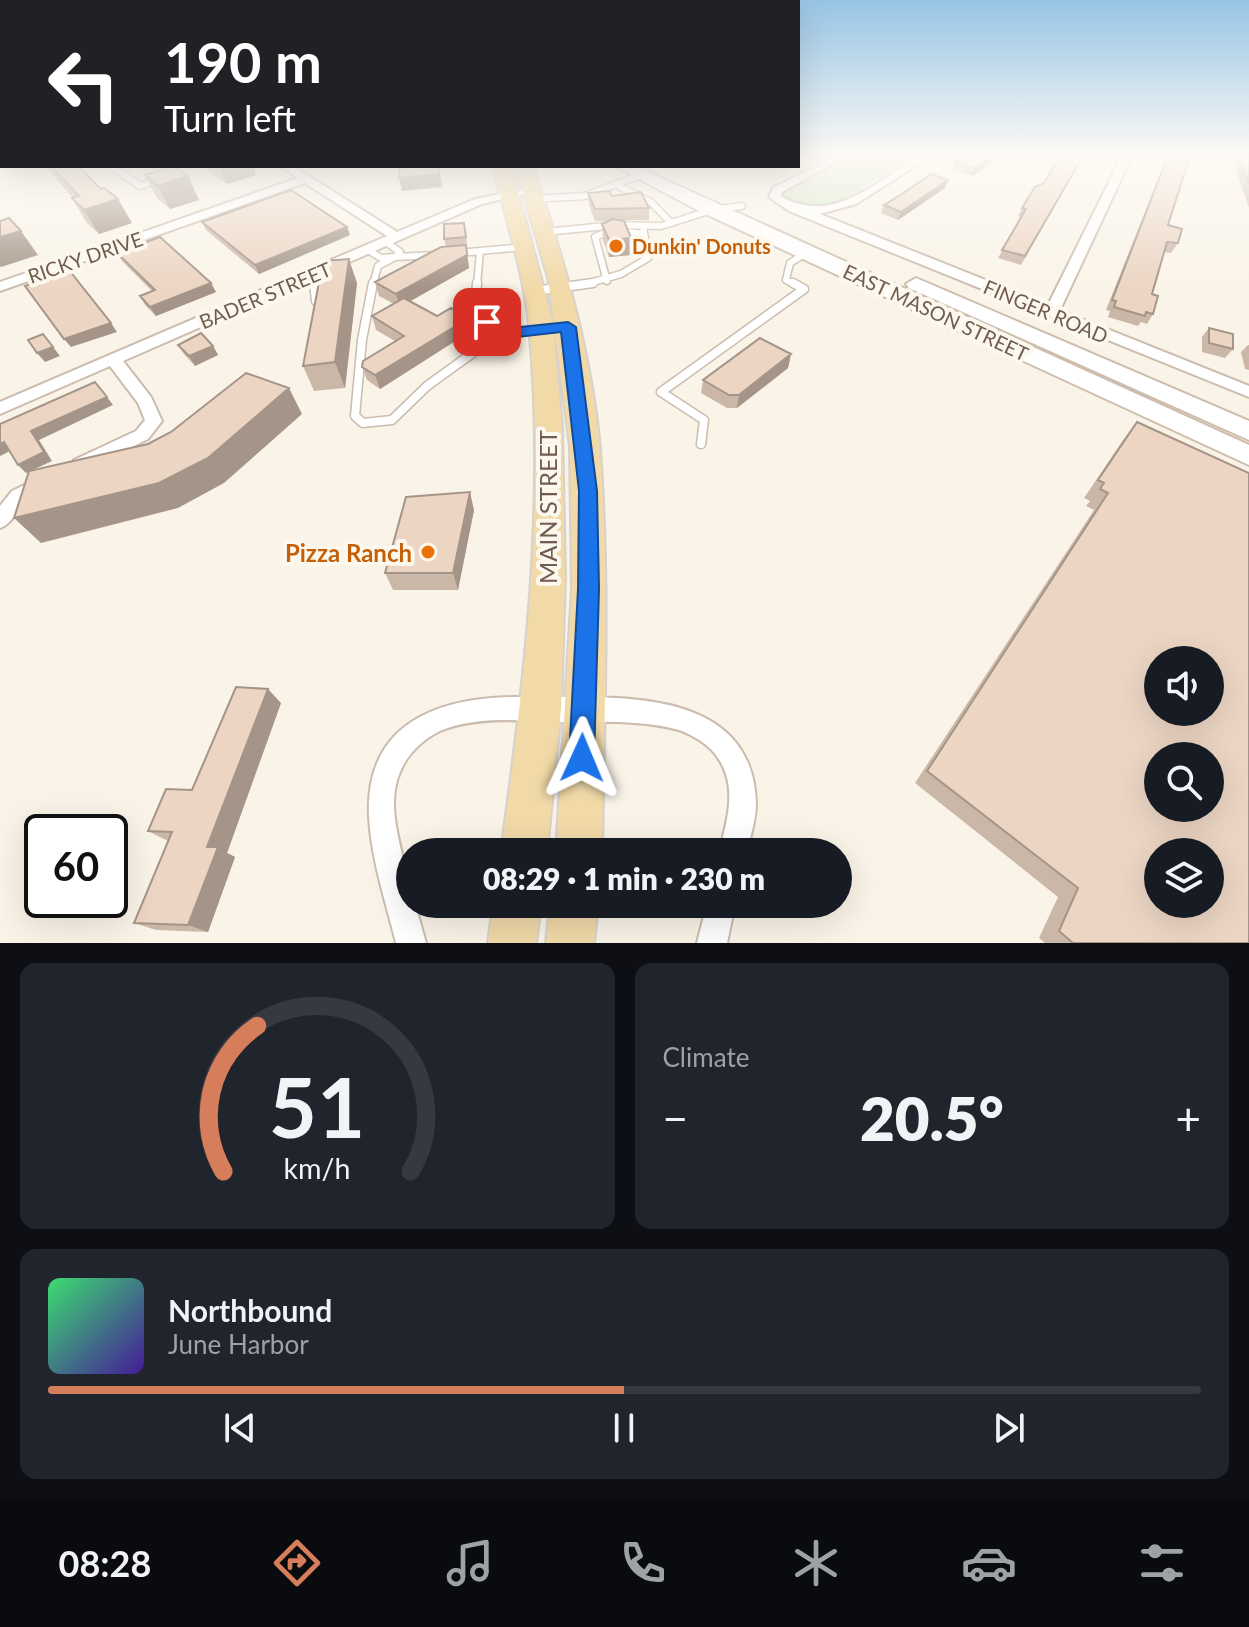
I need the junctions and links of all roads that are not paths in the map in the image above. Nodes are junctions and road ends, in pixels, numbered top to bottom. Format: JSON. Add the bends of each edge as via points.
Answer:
{"nodes":[{"id":1,"x":246,"y":200,"type":"edge"},
{"id":2,"x":336,"y":200,"type":"edge"},
{"id":3,"x":481,"y":200,"type":"edge"},
{"id":4,"x":524,"y":200,"type":"edge"},
{"id":5,"x":650,"y":200,"type":"edge"},
{"id":6,"x":691,"y":200,"type":"edge"},
{"id":7,"x":722,"y":200,"type":"edge"},
{"id":8,"x":777,"y":200,"type":"edge"},
{"id":9,"x":853,"y":200,"type":"edge"},
{"id":10,"x":1106,"y":200,"type":"edge"},
{"id":11,"x":742,"y":206,"type":"junction"},
{"id":12,"x":712,"y":210,"type":"junction"},
{"id":13,"x":805,"y":212,"type":"junction"},
{"id":14,"x":833,"y":212,"type":"junction"},
{"id":15,"x":671,"y":223,"type":"junction"},
{"id":16,"x":643,"y":226,"type":"junction"},
{"id":17,"x":844,"y":226,"type":"junction"},
{"id":18,"x":644,"y":234,"type":"junction"},
{"id":19,"x":392,"y":240,"type":"junction"},
{"id":20,"x":534,"y":240,"type":"junction"},
{"id":21,"x":368,"y":250,"type":"junction"},
{"id":22,"x":480,"y":251,"type":"junction"},
{"id":23,"x":806,"y":253,"type":"junction"},
{"id":24,"x":395,"y":257,"type":"junction"},
{"id":25,"x":307,"y":276,"type":"junction"},
{"id":26,"x":607,"y":281,"type":"junction"},
{"id":27,"x":0,"y":287,"type":"edge"},
{"id":28,"x":548,"y":289,"type":"junction"},
{"id":29,"x":315,"y":307,"type":"edge"},
{"id":30,"x":1051,"y":313,"type":"junction"},
{"id":31,"x":555,"y":328,"type":"junction"},
{"id":32,"x":499,"y":334,"type":"junction"},
{"id":33,"x":113,"y":359,"type":"junction"},
{"id":34,"x":1249,"y":392,"type":"edge"},
{"id":35,"x":0,"y":408,"type":"edge"},
{"id":36,"x":1249,"y":431,"type":"edge"},
{"id":37,"x":701,"y":444,"type":"dead end"},
{"id":38,"x":1249,"y":456,"type":"edge"},
{"id":39,"x":0,"y":520,"type":"edge"},
{"id":40,"x":541,"y":709,"type":"junction"},
{"id":41,"x":583,"y":710,"type":"junction"},
{"id":42,"x":526,"y":838,"type":"edge"},
{"id":43,"x":579,"y":838,"type":"edge"},
{"id":44,"x":736,"y":838,"type":"edge"},
{"id":45,"x":515,"y":918,"type":"edge"},
{"id":46,"x":573,"y":918,"type":"edge"},
{"id":47,"x":718,"y":918,"type":"edge"},
{"id":48,"x":411,"y":943,"type":"edge"},
{"id":49,"x":512,"y":943,"type":"edge"},
{"id":50,"x":570,"y":943,"type":"edge"},
{"id":51,"x":712,"y":943,"type":"edge"}],
"edges":[{"from":1,"to":27,"type":"street","name":"RICKY DRIVE"},
{"from":2,"to":19,"type":"street"},
{"from":3,"to":19,"type":"street","name":"BADER STREET"},
{"from":4,"to":20,"type":"main road","name":"MAIN STREET"},
{"from":5,"to":15,"type":"lane"},
{"from":6,"to":12,"type":"main road","name":"EAST MASON STREET"},
{"from":7,"to":11,"type":"main road","name":"EAST MASON STREET"},
{"from":8,"to":13,"type":"street","name":"FINGER ROAD"},
{"from":9,"to":14,"type":"street"},
{"from":10,"to":30,"type":"street"},
{"from":11,"to":12,"type":"lane"},
{"from":11,"to":36,"type":"main road","name":"EAST MASON STREET"},
{"from":12,"to":15,"type":"lane"},
{"from":12,"to":23,"type":"main road","name":"EAST MASON STREET"},
{"from":13,"to":14,"type":"street"},
{"from":13,"to":17,"type":"street","name":"FINGER ROAD"},
{"from":14,"to":17,"type":"street"},
{"from":15,"to":16,"type":"lane"},
{"from":16,"to":18,"type":"lane"},
{"from":16,"to":20,"type":"lane"},
{"from":17,"to":30,"type":"street","name":"FINGER ROAD"},
{"from":18,"to":26,"type":"lane","via":[[648,258]]},
{"from":18,"to":26,"type":"lane","via":[[601,231],[595,237]]},
{"from":19,"to":21,"type":"street","name":"BADER STREET"},
{"from":19,"to":24,"type":"lane","via":[[400,252]]},
{"from":20,"to":22,"type":"lane"},
{"from":20,"to":28,"type":"main road","name":"MAIN STREET"},
{"from":21,"to":24,"type":"lane","via":[[381,258]]},
{"from":21,"to":25,"type":"street","name":"BADER STREET"},
{"from":22,"to":24,"type":"lane"},
{"from":22,"to":32,"type":"lane","via":[[475,309]]},
{"from":23,"to":37,"type":"lane","via":[[790,263],[786,280],[804,289],[661,392],[704,420]]},
{"from":23,"to":38,"type":"main road","name":"EAST MASON STREET"},
{"from":24,"to":32,"type":"lane","via":[[378,266],[369,297],[355,416],[363,423],[392,420],[427,386]]},
{"from":25,"to":29,"type":"lane","via":[[318,294]]},
{"from":25,"to":33,"type":"street","name":"BADER STREET"},
{"from":26,"to":28,"type":"lane"},
{"from":28,"to":31,"type":"main road","name":"MAIN STREET"},
{"from":30,"to":34,"type":"street","name":"FINGER ROAD"},
{"from":31,"to":32,"type":"lane"},
{"from":31,"to":40,"type":"main road","name":"MAIN STREET"},
{"from":31,"to":41,"type":"main road","name":"MAIN STREET","via":[[588,491]]},
{"from":33,"to":35,"type":"street","name":"BADER STREET"},
{"from":33,"to":39,"type":"street","via":[[154,421],[142,435],[19,496]]},
{"from":40,"to":41,"type":"street"},
{"from":40,"to":42,"type":"main road","name":"MAIN STREET"},
{"from":40,"to":48,"type":"street","via":[[447,715],[415,732],[392,760],[384,780],[382,815]]},
{"from":41,"to":43,"type":"main road","name":"MAIN STREET"},
{"from":41,"to":44,"type":"street","via":[[679,716],[713,735],[736,767],[742,786]]},
{"from":45,"to":49,"type":"main road"},
{"from":46,"to":50,"type":"main road"},
{"from":47,"to":51,"type":"street"}]}
